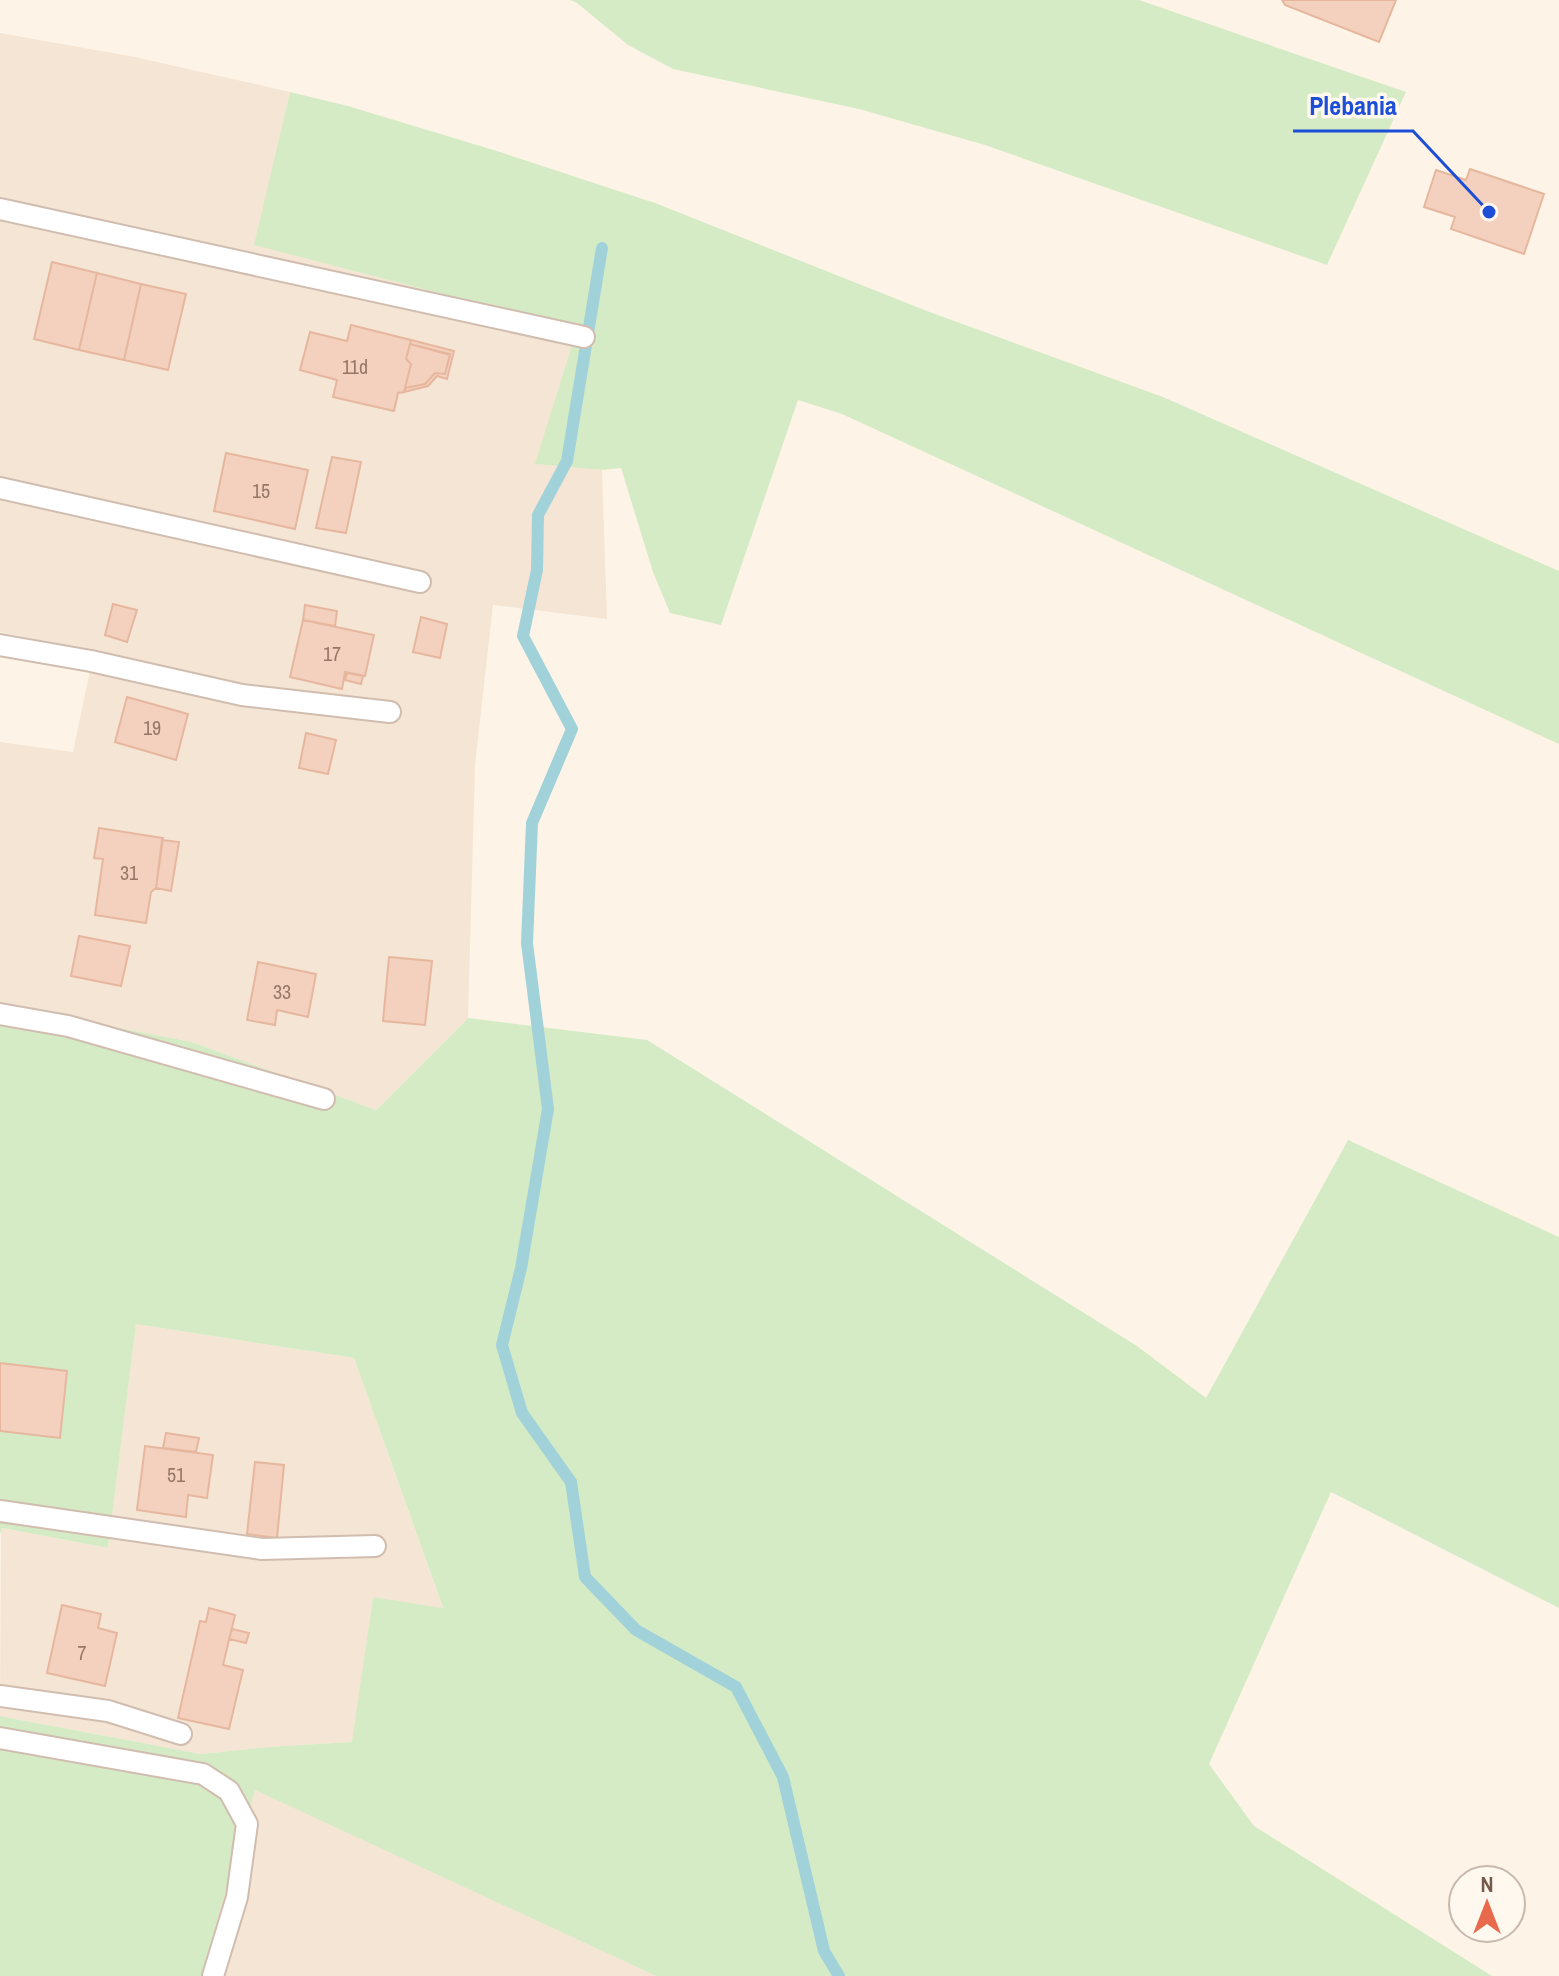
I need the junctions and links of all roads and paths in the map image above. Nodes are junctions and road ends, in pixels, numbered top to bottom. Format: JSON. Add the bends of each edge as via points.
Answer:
{"nodes":[{"id":1,"x":0,"y":209,"type":"edge"},
{"id":2,"x":584,"y":337,"type":"dead end"},
{"id":3,"x":0,"y":488,"type":"edge"},
{"id":4,"x":420,"y":582,"type":"dead end"},
{"id":5,"x":0,"y":645,"type":"edge"},
{"id":6,"x":390,"y":712,"type":"dead end"},
{"id":7,"x":0,"y":1014,"type":"edge"},
{"id":8,"x":324,"y":1099,"type":"dead end"},
{"id":9,"x":0,"y":1511,"type":"edge"},
{"id":10,"x":375,"y":1546,"type":"dead end"},
{"id":11,"x":0,"y":1696,"type":"edge"},
{"id":12,"x":181,"y":1734,"type":"dead end"},
{"id":13,"x":0,"y":1738,"type":"edge"},
{"id":14,"x":213,"y":1976,"type":"edge"}],
"edges":[{"from":1,"to":2,"type":"lane"},
{"from":3,"to":4,"type":"lane"},
{"from":5,"to":6,"type":"lane","via":[[242,695]]},
{"from":7,"to":8,"type":"lane","via":[[68,1026]]},
{"from":9,"to":10,"type":"lane","via":[[262,1549]]},
{"from":11,"to":12,"type":"lane","via":[[108,1711]]},
{"from":13,"to":14,"type":"lane","via":[[203,1774],[229,1791],[247,1824],[237,1897]]}]}
